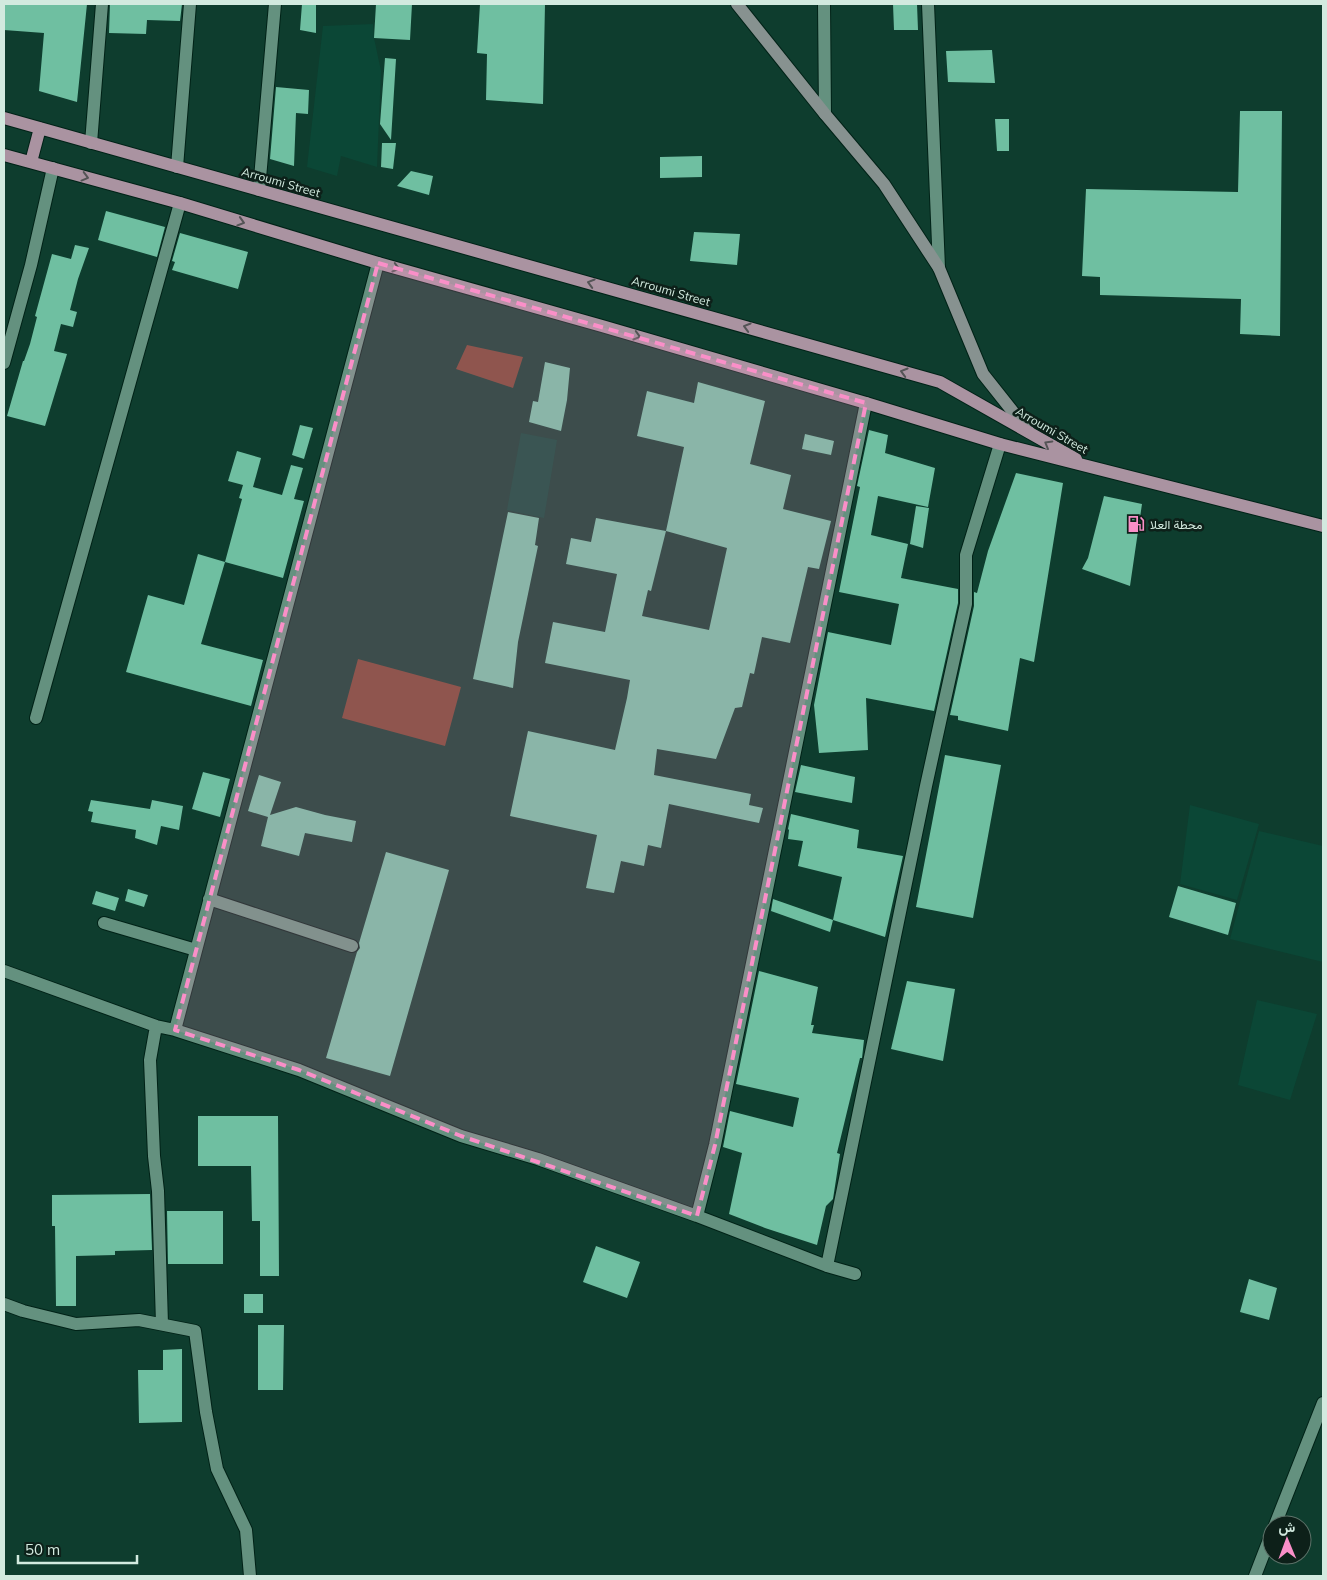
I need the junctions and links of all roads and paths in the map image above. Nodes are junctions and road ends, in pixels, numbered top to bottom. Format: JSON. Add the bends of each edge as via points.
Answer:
{"nodes":[{"id":1,"x":102,"y":4,"type":"edge"},
{"id":2,"x":190,"y":4,"type":"edge"},
{"id":3,"x":275,"y":4,"type":"edge"},
{"id":4,"x":737,"y":4,"type":"edge"},
{"id":5,"x":824,"y":4,"type":"edge"},
{"id":6,"x":928,"y":4,"type":"edge"},
{"id":7,"x":824,"y":114,"type":"junction"},
{"id":8,"x":4,"y":118,"type":"edge"},
{"id":9,"x":40,"y":128,"type":"junction"},
{"id":10,"x":91,"y":143,"type":"junction"},
{"id":11,"x":4,"y":155,"type":"edge"},
{"id":12,"x":31,"y":162,"type":"junction"},
{"id":13,"x":177,"y":167,"type":"junction"},
{"id":14,"x":52,"y":168,"type":"junction"},
{"id":15,"x":259,"y":190,"type":"junction"},
{"id":16,"x":180,"y":203,"type":"junction"},
{"id":17,"x":378,"y":263,"type":"junction"},
{"id":18,"x":939,"y":268,"type":"junction"},
{"id":19,"x":4,"y":363,"type":"edge"},
{"id":20,"x":866,"y":403,"type":"junction"},
{"id":21,"x":1031,"y":434,"type":"junction"},
{"id":22,"x":1000,"y":444,"type":"junction"},
{"id":23,"x":1091,"y":468,"type":"junction"},
{"id":24,"x":1323,"y":526,"type":"edge"},
{"id":25,"x":36,"y":718,"type":"dead end"},
{"id":26,"x":209,"y":899,"type":"junction"},
{"id":27,"x":104,"y":923,"type":"dead end"},
{"id":28,"x":352,"y":946,"type":"dead end"},
{"id":29,"x":196,"y":950,"type":"junction"},
{"id":30,"x":4,"y":971,"type":"edge"},
{"id":31,"x":156,"y":1026,"type":"junction"},
{"id":32,"x":174,"y":1030,"type":"junction"},
{"id":33,"x":697,"y":1216,"type":"junction"},
{"id":34,"x":828,"y":1266,"type":"junction"},
{"id":35,"x":855,"y":1274,"type":"dead end"},
{"id":36,"x":4,"y":1304,"type":"edge"},
{"id":37,"x":162,"y":1324,"type":"junction"},
{"id":38,"x":1323,"y":1403,"type":"edge"},
{"id":39,"x":1279,"y":1515,"type":"edge"},
{"id":40,"x":1262,"y":1558,"type":"edge"},
{"id":41,"x":250,"y":1576,"type":"edge"},
{"id":42,"x":1255,"y":1576,"type":"edge"}],
"edges":[{"from":1,"to":10,"type":"street"},
{"from":2,"to":13,"type":"street"},
{"from":3,"to":15,"type":"street"},
{"from":4,"to":7,"type":"main road"},
{"from":5,"to":7,"type":"street"},
{"from":6,"to":18,"type":"street"},
{"from":7,"to":18,"type":"main road","via":[[884,184]]},
{"from":8,"to":9,"type":"main road","name":"Arroumi Street"},
{"from":9,"to":10,"type":"main road","name":"Arroumi Street"},
{"from":9,"to":12,"type":"main road"},
{"from":10,"to":13,"type":"main road","name":"Arroumi Street"},
{"from":11,"to":12,"type":"main road","name":"Arroumi Street"},
{"from":12,"to":14,"type":"main road","name":"Arroumi Street"},
{"from":13,"to":15,"type":"main road","name":"Arroumi Street"},
{"from":14,"to":16,"type":"main road","name":"Arroumi Street","one_way":true},
{"from":14,"to":19,"type":"street","via":[[31,265]]},
{"from":21,"to":15,"type":"main road","name":"Arroumi Street","one_way":true,"via":[[940,382]]},
{"from":16,"to":17,"type":"main road","name":"Arroumi Street","one_way":true},
{"from":16,"to":25,"type":"street"},
{"from":17,"to":20,"type":"main road","name":"Arroumi Street","one_way":true},
{"from":17,"to":26,"type":"street"},
{"from":18,"to":21,"type":"main road","via":[[984,374]]},
{"from":20,"to":22,"type":"main road","name":"Arroumi Street"},
{"from":20,"to":33,"type":"street","via":[[715,1145]]},
{"from":23,"to":21,"type":"main road","name":"Arroumi Street","one_way":true},
{"from":22,"to":23,"type":"main road","name":"Arroumi Street"},
{"from":22,"to":34,"type":"street","via":[[966,555],[966,604]]},
{"from":23,"to":24,"type":"main road"},
{"from":26,"to":28,"type":"street"},
{"from":26,"to":29,"type":"street"},
{"from":27,"to":29,"type":"street"},
{"from":29,"to":32,"type":"street"},
{"from":30,"to":31,"type":"street"},
{"from":31,"to":32,"type":"street"},
{"from":31,"to":37,"type":"street","via":[[150,1060]]},
{"from":32,"to":33,"type":"street","via":[[298,1070],[460,1136],[538,1159]]},
{"from":33,"to":34,"type":"street"},
{"from":34,"to":35,"type":"street"},
{"from":36,"to":37,"type":"street","via":[[23,1312],[76,1324],[139,1320]]},
{"from":37,"to":41,"type":"street","via":[[195,1331],[217,1469],[246,1530]]},
{"from":38,"to":39,"type":"street"},
{"from":40,"to":42,"type":"street"}]}
